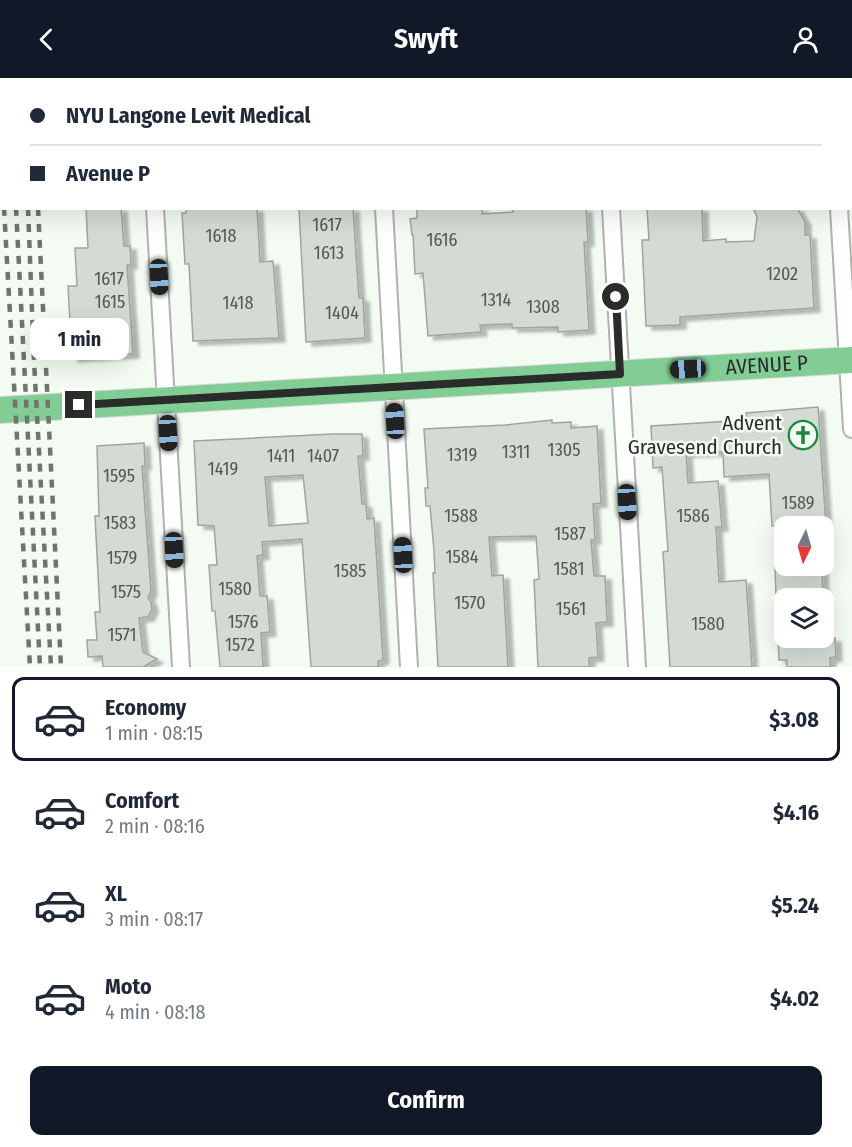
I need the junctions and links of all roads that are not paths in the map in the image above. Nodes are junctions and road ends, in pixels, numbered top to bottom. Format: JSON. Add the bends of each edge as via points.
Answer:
{"nodes":[{"id":1,"x":155,"y":210,"type":"edge"},
{"id":2,"x":384,"y":210,"type":"edge"},
{"id":3,"x":611,"y":210,"type":"edge"},
{"id":4,"x":839,"y":210,"type":"edge"},
{"id":5,"x":850,"y":360,"type":"edge"},
{"id":6,"x":620,"y":374,"type":"junction"},
{"id":7,"x":393,"y":387,"type":"junction"},
{"id":8,"x":166,"y":400,"type":"junction"},
{"id":9,"x":0,"y":410,"type":"edge"},
{"id":10,"x":852,"y":429,"type":"edge"},
{"id":11,"x":181,"y":667,"type":"edge"},
{"id":12,"x":409,"y":667,"type":"edge"},
{"id":13,"x":637,"y":667,"type":"edge"}],
"edges":[{"from":1,"to":8,"type":"street"},
{"from":2,"to":7,"type":"street"},
{"from":3,"to":6,"type":"street"},
{"from":4,"to":5,"type":"street"},
{"from":5,"to":6,"type":"main road","name":"AVENUE P"},
{"from":5,"to":10,"type":"street"},
{"from":6,"to":7,"type":"main road","name":"AVENUE P"},
{"from":6,"to":13,"type":"street"},
{"from":7,"to":8,"type":"main road","name":"AVENUE P"},
{"from":7,"to":12,"type":"street"},
{"from":8,"to":9,"type":"main road","name":"AVENUE P"},
{"from":8,"to":11,"type":"street"}]}
